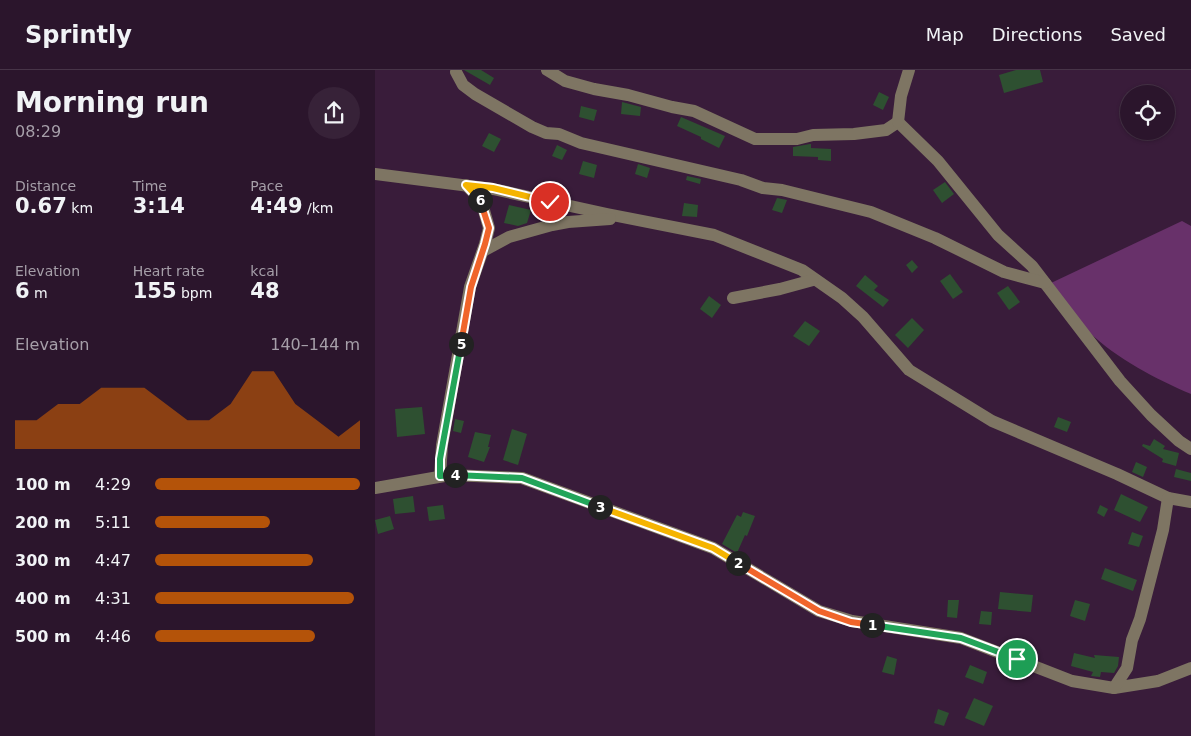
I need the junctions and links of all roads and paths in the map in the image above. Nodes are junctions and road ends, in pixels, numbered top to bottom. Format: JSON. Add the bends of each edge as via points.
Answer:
{"nodes":[{"id":1,"x":547,"y":70,"type":"edge"},
{"id":2,"x":909,"y":70,"type":"edge"},
{"id":3,"x":456,"y":72,"type":"dead end"},
{"id":4,"x":899,"y":122,"type":"junction"},
{"id":5,"x":375,"y":174,"type":"edge"},
{"id":6,"x":466,"y":185,"type":"junction"},
{"id":7,"x":623,"y":218,"type":"junction"},
{"id":8,"x":483,"y":251,"type":"junction"},
{"id":9,"x":813,"y":280,"type":"junction"},
{"id":10,"x":1045,"y":283,"type":"junction"},
{"id":11,"x":733,"y":298,"type":"dead end"},
{"id":12,"x":1191,"y":449,"type":"edge"},
{"id":13,"x":440,"y":476,"type":"junction"},
{"id":14,"x":375,"y":488,"type":"edge"},
{"id":15,"x":1168,"y":498,"type":"junction"},
{"id":16,"x":1191,"y":502,"type":"edge"},
{"id":17,"x":1191,"y":668,"type":"edge"},
{"id":18,"x":1114,"y":688,"type":"junction"}],
"edges":[{"from":1,"to":4,"type":"street","via":[[565,81],[587,87],[694,110],[755,139],[854,134],[885,130]]},
{"from":2,"to":4,"type":"street","via":[[901,96]]},
{"from":3,"to":10,"type":"street","via":[[463,85],[475,94],[546,133],[871,212],[935,238],[1004,272]]},
{"from":4,"to":10,"type":"street","via":[[938,161],[999,236],[1032,266]]},
{"from":5,"to":6,"type":"street"},
{"from":6,"to":7,"type":"street","via":[[493,188]]},
{"from":6,"to":8,"type":"street","via":[[481,200],[489,228]]},
{"from":7,"to":8,"type":"street","via":[[552,225],[509,237]]},
{"from":7,"to":9,"type":"street","via":[[714,235],[802,270]]},
{"from":8,"to":13,"type":"street","via":[[468,301],[442,445]]},
{"from":9,"to":11,"type":"street"},
{"from":9,"to":15,"type":"street","via":[[842,298],[863,317],[909,370],[991,421]]},
{"from":10,"to":12,"type":"street","via":[[1151,415]]},
{"from":13,"to":14,"type":"street"},
{"from":13,"to":18,"type":"street","via":[[522,478],[713,548],[819,611],[851,622],[961,638],[1072,680]]},
{"from":15,"to":16,"type":"street"},
{"from":15,"to":18,"type":"street","via":[[1163,530],[1127,668]]},
{"from":17,"to":18,"type":"street","via":[[1158,681]]}]}
